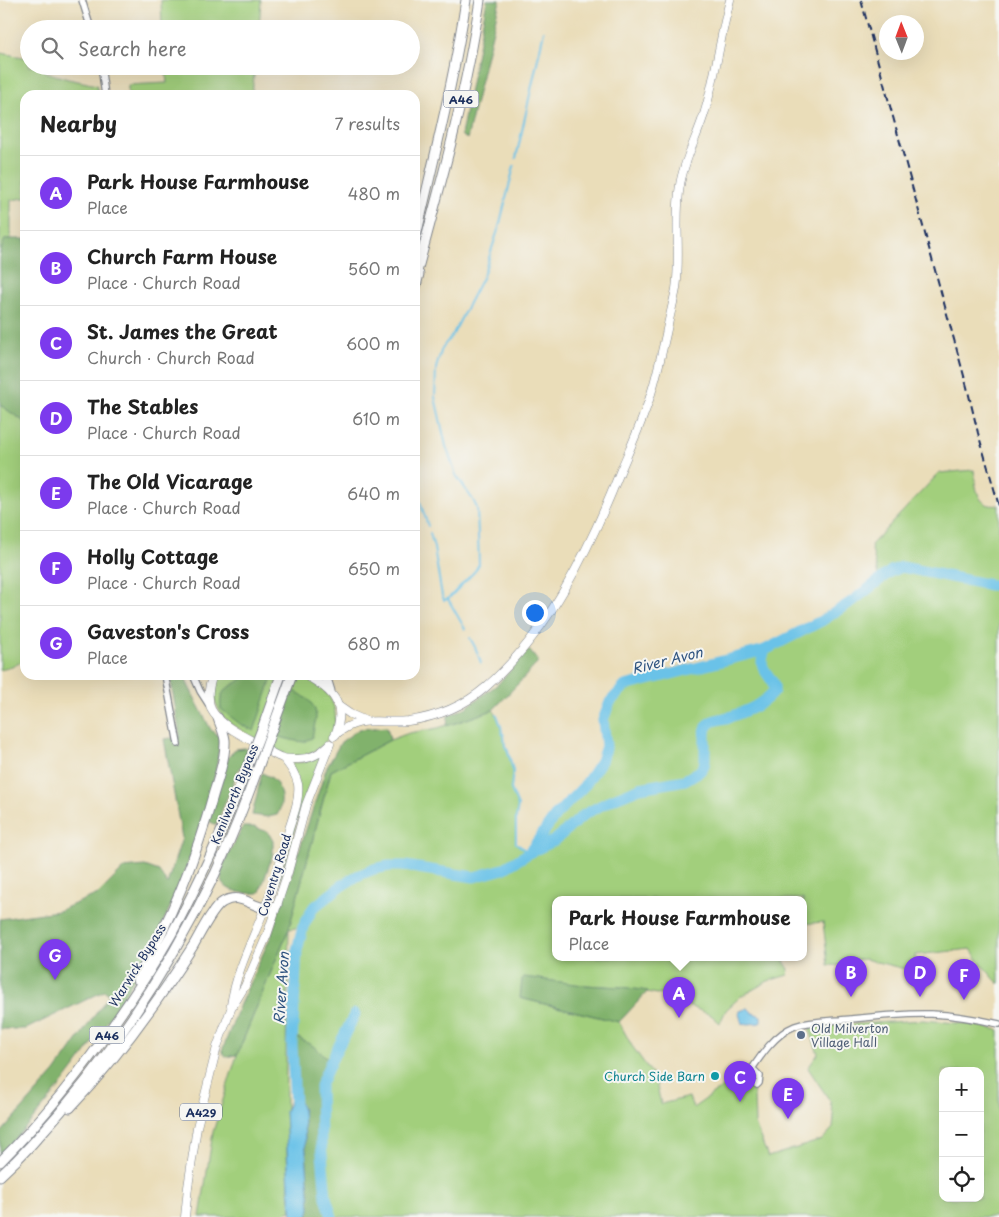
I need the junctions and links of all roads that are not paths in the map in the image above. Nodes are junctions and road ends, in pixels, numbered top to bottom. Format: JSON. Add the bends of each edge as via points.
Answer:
{"nodes":[{"id":1,"x":82,"y":0,"type":"edge"},
{"id":2,"x":466,"y":0,"type":"edge"},
{"id":3,"x":480,"y":0,"type":"edge"},
{"id":4,"x":730,"y":0,"type":"edge"},
{"id":5,"x":88,"y":20,"type":"edge"},
{"id":6,"x":102,"y":75,"type":"edge"},
{"id":7,"x":104,"y":90,"type":"edge"},
{"id":8,"x":438,"y":198,"type":"junction"},
{"id":9,"x":420,"y":219,"type":"edge"},
{"id":10,"x":420,"y":261,"type":"edge"},
{"id":11,"x":420,"y":270,"type":"edge"},
{"id":12,"x":166,"y":680,"type":"edge"},
{"id":13,"x":195,"y":680,"type":"edge"},
{"id":14,"x":212,"y":680,"type":"edge"},
{"id":15,"x":280,"y":680,"type":"edge"},
{"id":16,"x":290,"y":680,"type":"edge"},
{"id":17,"x":313,"y":680,"type":"edge"},
{"id":18,"x":327,"y":680,"type":"edge"},
{"id":19,"x":330,"y":691,"type":"junction"},
{"id":20,"x":338,"y":705,"type":"junction"},
{"id":21,"x":210,"y":707,"type":"junction"},
{"id":22,"x":218,"y":718,"type":"junction"},
{"id":23,"x":367,"y":721,"type":"junction"},
{"id":24,"x":334,"y":736,"type":"junction"},
{"id":25,"x":178,"y":744,"type":"dead end"},
{"id":26,"x":330,"y":744,"type":"junction"},
{"id":27,"x":283,"y":758,"type":"junction"},
{"id":28,"x":193,"y":892,"type":"joint"},
{"id":29,"x":277,"y":905,"type":"junction"},
{"id":30,"x":265,"y":908,"type":"junction"},
{"id":31,"x":192,"y":918,"type":"joint"},
{"id":32,"x":231,"y":1009,"type":"junction"},
{"id":33,"x":999,"y":1024,"type":"edge"},
{"id":34,"x":101,"y":1043,"type":"junction"},
{"id":35,"x":752,"y":1068,"type":"dead end"},
{"id":36,"x":32,"y":1144,"type":"junction"},
{"id":37,"x":0,"y":1162,"type":"edge"},
{"id":38,"x":0,"y":1176,"type":"edge"},
{"id":39,"x":185,"y":1217,"type":"edge"}],
"edges":[{"from":1,"to":5,"type":"street"},
{"from":2,"to":9,"type":"highway","number":"A46"},
{"from":3,"to":8,"type":"highway","number":"A46"},
{"from":4,"to":23,"type":"main road","via":[[709,100],[679,186],[677,280],[653,388],[592,539],[542,624],[485,689],[434,716],[401,721]]},
{"from":6,"to":7,"type":"street"},
{"from":8,"to":10,"type":"highway","number":"A46"},
{"from":8,"to":11,"type":"highway"},
{"from":12,"to":25,"type":"street"},
{"from":13,"to":21,"type":"street"},
{"from":14,"to":21,"type":"main road"},
{"from":15,"to":28,"type":"highway","name":"Kenilworth Bypass","number":"A46","bridge":true,"via":[[217,841]]},
{"from":16,"to":31,"type":"highway","name":"Kenilworth Bypass","number":"A46","bridge":true,"via":[[230,840]]},
{"from":17,"to":19,"type":"main road"},
{"from":18,"to":19,"type":"highway"},
{"from":19,"to":20,"type":"main road"},
{"from":20,"to":23,"type":"main road"},
{"from":20,"to":24,"type":"main road","name":"Coventry Road","via":[[339,722]]},
{"from":21,"to":22,"type":"main road"},
{"from":22,"to":27,"type":"main road"},
{"from":22,"to":34,"type":"highway","via":[[225,738],[224,751],[198,847],[166,924]]},
{"from":23,"to":24,"type":"main road","via":[[346,727]]},
{"from":24,"to":26,"type":"main road","name":"Coventry Road"},
{"from":26,"to":27,"type":"main road","via":[[306,758]]},
{"from":26,"to":29,"type":"main road","name":"Coventry Road","number":"A429","via":[[306,805]]},
{"from":27,"to":30,"type":"main road","name":"Coventry Road","number":"A429","via":[[295,774],[298,794]]},
{"from":28,"to":34,"type":"highway","name":"Warwick Bypass","number":"A46","via":[[159,956]]},
{"from":29,"to":30,"type":"highway"},
{"from":29,"to":32,"type":"main road","name":"Coventry Road","number":"A429","via":[[253,969]]},
{"from":30,"to":32,"type":"main road","name":"Coventry Road","number":"A429","via":[[235,985]]},
{"from":30,"to":36,"type":"highway","number":"A46","via":[[235,899],[219,904],[178,970],[137,1026],[80,1098]]},
{"from":31,"to":36,"type":"highway","name":"Warwick Bypass","number":"A46","via":[[156,980],[107,1053]]},
{"from":32,"to":39,"type":"main road","name":"Coventry Road","number":"A429","via":[[213,1062],[197,1127]]},
{"from":33,"to":35,"type":"street","via":[[929,1014],[810,1023],[795,1026],[780,1036]]},
{"from":34,"to":37,"type":"highway","name":"Warwick Bypass","number":"A46","via":[[82,1070]]},
{"from":36,"to":38,"type":"highway","name":"Warwick Bypass","number":"A46"}]}
